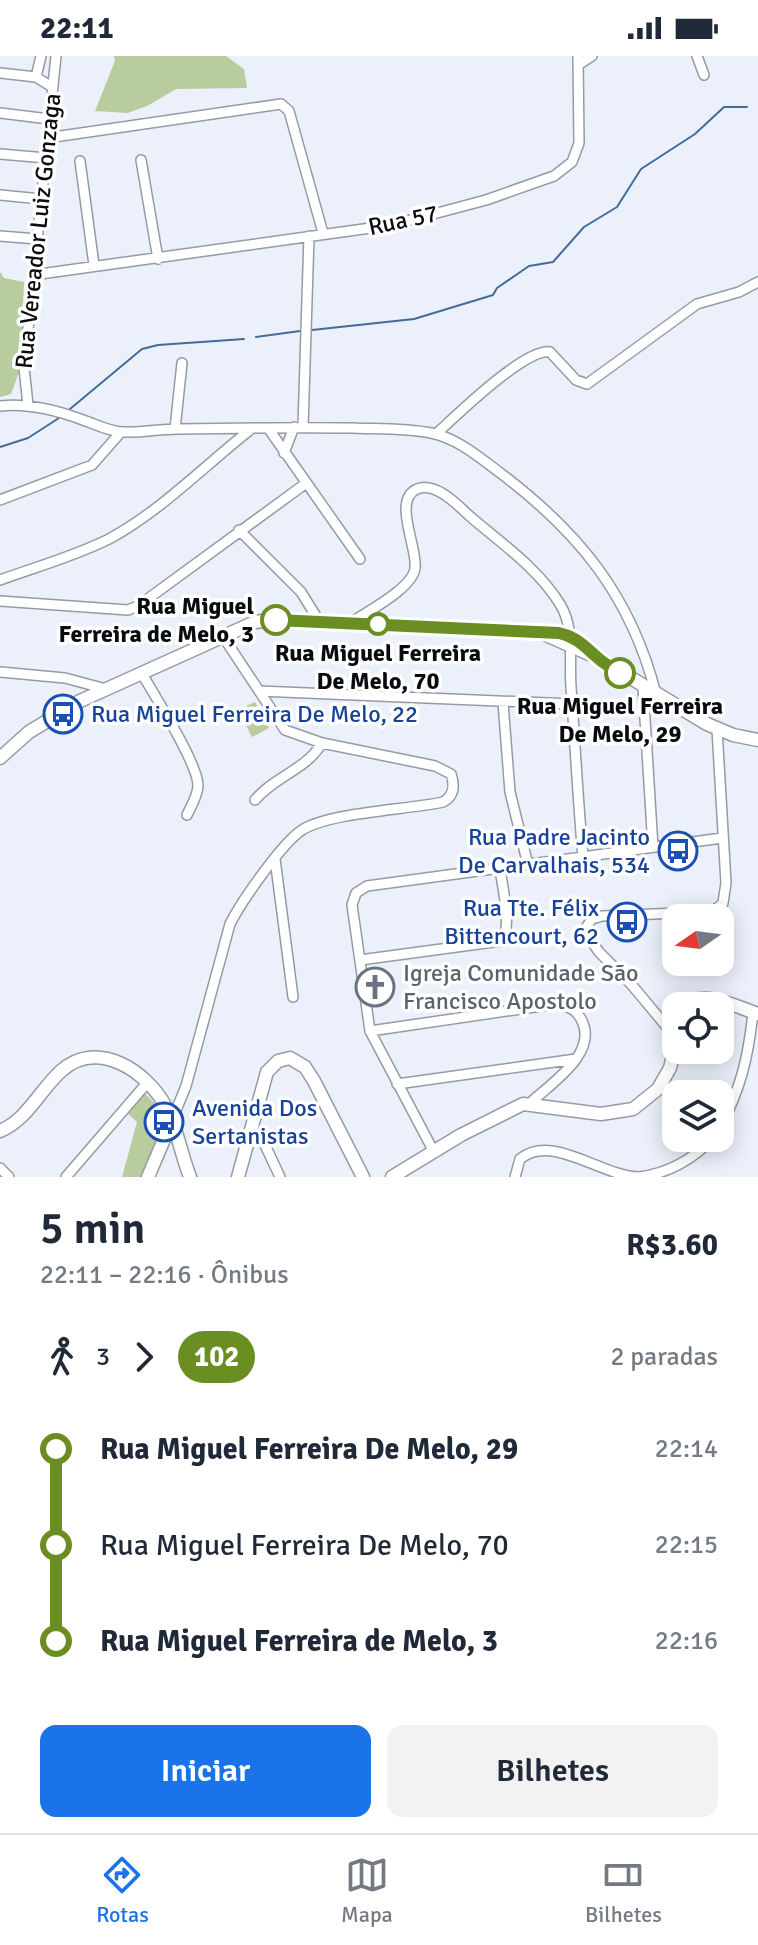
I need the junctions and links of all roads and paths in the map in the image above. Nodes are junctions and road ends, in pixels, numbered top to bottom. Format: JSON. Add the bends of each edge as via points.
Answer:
{"nodes":[{"id":1,"x":41,"y":56,"type":"edge"},
{"id":2,"x":56,"y":56,"type":"edge"},
{"id":3,"x":592,"y":56,"type":"edge"},
{"id":4,"x":697,"y":56,"type":"edge"},
{"id":5,"x":578,"y":60,"type":"edge"},
{"id":6,"x":0,"y":73,"type":"edge"},
{"id":7,"x":704,"y":75,"type":"dead end"},
{"id":8,"x":36,"y":77,"type":"junction"},
{"id":9,"x":52,"y":87,"type":"junction"},
{"id":10,"x":0,"y":113,"type":"edge"},
{"id":11,"x":49,"y":119,"type":"junction"},
{"id":12,"x":47,"y":138,"type":"junction"},
{"id":13,"x":0,"y":154,"type":"edge"},
{"id":14,"x":46,"y":158,"type":"junction"},
{"id":15,"x":141,"y":160,"type":"dead end"},
{"id":16,"x":80,"y":161,"type":"dead end"},
{"id":17,"x":0,"y":195,"type":"edge"},
{"id":18,"x":41,"y":199,"type":"junction"},
{"id":19,"x":323,"y":233,"type":"junction"},
{"id":20,"x":0,"y":236,"type":"edge"},
{"id":21,"x":309,"y":236,"type":"junction"},
{"id":22,"x":37,"y":239,"type":"junction"},
{"id":23,"x":158,"y":259,"type":"junction"},
{"id":24,"x":94,"y":265,"type":"junction"},
{"id":25,"x":33,"y":275,"type":"junction"},
{"id":26,"x":758,"y":282,"type":"edge"},
{"id":27,"x":182,"y":363,"type":"dead end"},
{"id":28,"x":28,"y":405,"type":"junction"},
{"id":29,"x":0,"y":406,"type":"edge"},
{"id":30,"x":299,"y":427,"type":"junction"},
{"id":31,"x":268,"y":428,"type":"junction"},
{"id":32,"x":175,"y":429,"type":"junction"},
{"id":33,"x":250,"y":430,"type":"junction"},
{"id":34,"x":121,"y":432,"type":"junction"},
{"id":35,"x":436,"y":434,"type":"junction"},
{"id":36,"x":284,"y":453,"type":"junction"},
{"id":37,"x":305,"y":484,"type":"junction"},
{"id":38,"x":0,"y":500,"type":"edge"},
{"id":39,"x":239,"y":530,"type":"junction"},
{"id":40,"x":360,"y":559,"type":"dead end"},
{"id":41,"x":0,"y":580,"type":"edge"},
{"id":42,"x":0,"y":601,"type":"edge"},
{"id":43,"x":319,"y":621,"type":"junction"},
{"id":44,"x":352,"y":622,"type":"junction"},
{"id":45,"x":222,"y":635,"type":"junction"},
{"id":46,"x":569,"y":642,"type":"junction"},
{"id":47,"x":0,"y":672,"type":"edge"},
{"id":48,"x":141,"y":672,"type":"junction"},
{"id":49,"x":84,"y":682,"type":"junction"},
{"id":50,"x":643,"y":687,"type":"junction"},
{"id":51,"x":106,"y":689,"type":"junction"},
{"id":52,"x":259,"y":691,"type":"junction"},
{"id":53,"x":656,"y":694,"type":"junction"},
{"id":54,"x":80,"y":701,"type":"junction"},
{"id":55,"x":503,"y":703,"type":"junction"},
{"id":56,"x":572,"y":704,"type":"junction"},
{"id":57,"x":717,"y":729,"type":"junction"},
{"id":58,"x":758,"y":740,"type":"edge"},
{"id":59,"x":322,"y":743,"type":"junction"},
{"id":60,"x":0,"y":758,"type":"edge"},
{"id":61,"x":255,"y":800,"type":"dead end"},
{"id":62,"x":187,"y":815,"type":"dead end"},
{"id":63,"x":722,"y":838,"type":"junction"},
{"id":64,"x":653,"y":847,"type":"junction"},
{"id":65,"x":583,"y":857,"type":"junction"},
{"id":66,"x":275,"y":859,"type":"junction"},
{"id":67,"x":528,"y":865,"type":"junction"},
{"id":68,"x":500,"y":869,"type":"junction"},
{"id":69,"x":360,"y":960,"type":"junction"},
{"id":70,"x":293,"y":997,"type":"dead end"},
{"id":71,"x":734,"y":1007,"type":"edge"},
{"id":72,"x":755,"y":1013,"type":"edge"},
{"id":73,"x":662,"y":1023,"type":"edge"},
{"id":74,"x":370,"y":1031,"type":"junction"},
{"id":75,"x":576,"y":1059,"type":"junction"},
{"id":76,"x":671,"y":1064,"type":"edge"},
{"id":77,"x":147,"y":1083,"type":"junction"},
{"id":78,"x":397,"y":1084,"type":"junction"},
{"id":79,"x":734,"y":1102,"type":"edge"},
{"id":80,"x":529,"y":1104,"type":"junction"},
{"id":81,"x":172,"y":1120,"type":"junction"},
{"id":82,"x":251,"y":1130,"type":"junction"},
{"id":83,"x":0,"y":1131,"type":"edge"},
{"id":84,"x":434,"y":1152,"type":"junction"},
{"id":85,"x":696,"y":1152,"type":"edge"},
{"id":86,"x":0,"y":1168,"type":"edge"},
{"id":87,"x":652,"y":1176,"type":"edge"},
{"id":88,"x":9,"y":1177,"type":"edge"},
{"id":89,"x":66,"y":1177,"type":"edge"},
{"id":90,"x":148,"y":1177,"type":"edge"},
{"id":91,"x":190,"y":1177,"type":"edge"},
{"id":92,"x":238,"y":1177,"type":"edge"},
{"id":93,"x":280,"y":1177,"type":"edge"},
{"id":94,"x":363,"y":1177,"type":"edge"},
{"id":95,"x":392,"y":1177,"type":"edge"},
{"id":96,"x":515,"y":1177,"type":"edge"},
{"id":97,"x":639,"y":1177,"type":"edge"}],
"edges":[{"from":1,"to":8,"type":"street"},
{"from":2,"to":9,"type":"street","name":"Rua Vereador Luiz Gonzaga"},
{"from":3,"to":5,"type":"street"},
{"from":4,"to":7,"type":"street"},
{"from":5,"to":19,"type":"street","name":"Rua 57","via":[[579,143],[564,170],[418,219]]},
{"from":6,"to":8,"type":"street"},
{"from":8,"to":9,"type":"street"},
{"from":9,"to":11,"type":"street","name":"Rua Vereador Luiz Gonzaga"},
{"from":10,"to":11,"type":"street"},
{"from":11,"to":12,"type":"street","name":"Rua Vereador Luiz Gonzaga"},
{"from":12,"to":14,"type":"street","name":"Rua Vereador Luiz Gonzaga"},
{"from":12,"to":19,"type":"street","via":[[281,104],[289,111]]},
{"from":13,"to":14,"type":"street"},
{"from":14,"to":18,"type":"street","name":"Rua Vereador Luiz Gonzaga"},
{"from":15,"to":23,"type":"street"},
{"from":16,"to":24,"type":"street"},
{"from":17,"to":18,"type":"street"},
{"from":18,"to":22,"type":"street","name":"Rua Vereador Luiz Gonzaga"},
{"from":19,"to":21,"type":"street","name":"Rua 57"},
{"from":20,"to":22,"type":"street"},
{"from":21,"to":23,"type":"street","name":"Rua 57"},
{"from":21,"to":30,"type":"street"},
{"from":22,"to":25,"type":"street","name":"Rua Vereador Luiz Gonzaga"},
{"from":23,"to":24,"type":"street","name":"Rua 57"},
{"from":24,"to":25,"type":"street","name":"Rua 57"},
{"from":25,"to":28,"type":"street","name":"Rua Vereador Luiz Gonzaga","via":[[24,378]]},
{"from":26,"to":35,"type":"street","via":[[697,304],[587,384],[576,380],[550,352],[538,353],[491,385]]},
{"from":27,"to":32,"type":"street"},
{"from":28,"to":29,"type":"street"},
{"from":28,"to":34,"type":"street"},
{"from":30,"to":31,"type":"street"},
{"from":30,"to":35,"type":"street"},
{"from":30,"to":36,"type":"street"},
{"from":31,"to":33,"type":"street"},
{"from":31,"to":36,"type":"street"},
{"from":32,"to":33,"type":"street"},
{"from":32,"to":34,"type":"street"},
{"from":33,"to":41,"type":"street","via":[[120,532]]},
{"from":34,"to":38,"type":"street","via":[[92,465]]},
{"from":35,"to":53,"type":"street","via":[[491,466],[573,535],[626,614]]},
{"from":36,"to":37,"type":"street"},
{"from":37,"to":39,"type":"street"},
{"from":37,"to":40,"type":"street"},
{"from":39,"to":42,"type":"street","via":[[128,610]]},
{"from":39,"to":43,"type":"street","via":[[301,592]]},
{"from":43,"to":44,"type":"street"},
{"from":43,"to":45,"type":"street","via":[[255,622]]},
{"from":44,"to":46,"type":"street","via":[[543,633]]},
{"from":44,"to":46,"type":"street","via":[[413,576],[415,556],[405,508],[411,494],[429,488],[529,568],[560,604]]},
{"from":45,"to":48,"type":"street"},
{"from":45,"to":52,"type":"street"},
{"from":46,"to":50,"type":"street","via":[[586,646]]},
{"from":46,"to":56,"type":"street"},
{"from":47,"to":49,"type":"street"},
{"from":48,"to":51,"type":"street"},
{"from":48,"to":62,"type":"street","via":[[197,779]]},
{"from":49,"to":51,"type":"street"},
{"from":49,"to":54,"type":"street"},
{"from":50,"to":53,"type":"street"},
{"from":50,"to":64,"type":"street"},
{"from":51,"to":54,"type":"street"},
{"from":52,"to":55,"type":"street"},
{"from":52,"to":59,"type":"street","via":[[285,730]]},
{"from":53,"to":57,"type":"street"},
{"from":54,"to":60,"type":"street","via":[[29,732]]},
{"from":55,"to":56,"type":"street"},
{"from":55,"to":67,"type":"street","via":[[508,781]]},
{"from":56,"to":65,"type":"street"},
{"from":57,"to":58,"type":"street"},
{"from":57,"to":63,"type":"street"},
{"from":59,"to":61,"type":"street","via":[[309,760]]},
{"from":59,"to":66,"type":"street","via":[[435,766],[452,776],[451,796],[440,803],[320,823],[296,835]]},
{"from":63,"to":64,"type":"street"},
{"from":63,"to":73,"type":"street","via":[[726,896],[720,907],[684,914],[602,916],[587,926],[599,952]]},
{"from":64,"to":65,"type":"street"},
{"from":65,"to":67,"type":"street"},
{"from":66,"to":70,"type":"street"},
{"from":66,"to":81,"type":"street","via":[[230,924]]},
{"from":67,"to":68,"type":"street"},
{"from":68,"to":69,"type":"street","via":[[360,889],[352,905]]},
{"from":68,"to":69,"type":"street","via":[[507,924],[501,941]]},
{"from":69,"to":74,"type":"street"},
{"from":71,"to":72,"type":"street"},
{"from":72,"to":79,"type":"street"},
{"from":74,"to":75,"type":"street","via":[[564,1005],[578,1014],[585,1029]]},
{"from":74,"to":78,"type":"street"},
{"from":75,"to":78,"type":"street"},
{"from":75,"to":80,"type":"street"},
{"from":76,"to":80,"type":"street","via":[[662,1084],[633,1109],[601,1114]]},
{"from":77,"to":81,"type":"street"},
{"from":77,"to":83,"type":"street","via":[[117,1060],[83,1058],[60,1071],[18,1120]]},
{"from":77,"to":89,"type":"street"},
{"from":78,"to":84,"type":"street"},
{"from":80,"to":84,"type":"street","via":[[508,1110]]},
{"from":81,"to":90,"type":"street"},
{"from":81,"to":91,"type":"street"},
{"from":82,"to":92,"type":"street"},
{"from":82,"to":93,"type":"street","via":[[265,1145]]},
{"from":82,"to":94,"type":"street","via":[[270,1068],[283,1059],[298,1061],[314,1081]]},
{"from":84,"to":95,"type":"street"},
{"from":85,"to":87,"type":"street"},
{"from":86,"to":88,"type":"street"},
{"from":87,"to":97,"type":"street"},
{"from":96,"to":97,"type":"street","via":[[520,1159],[540,1149]]}]}
